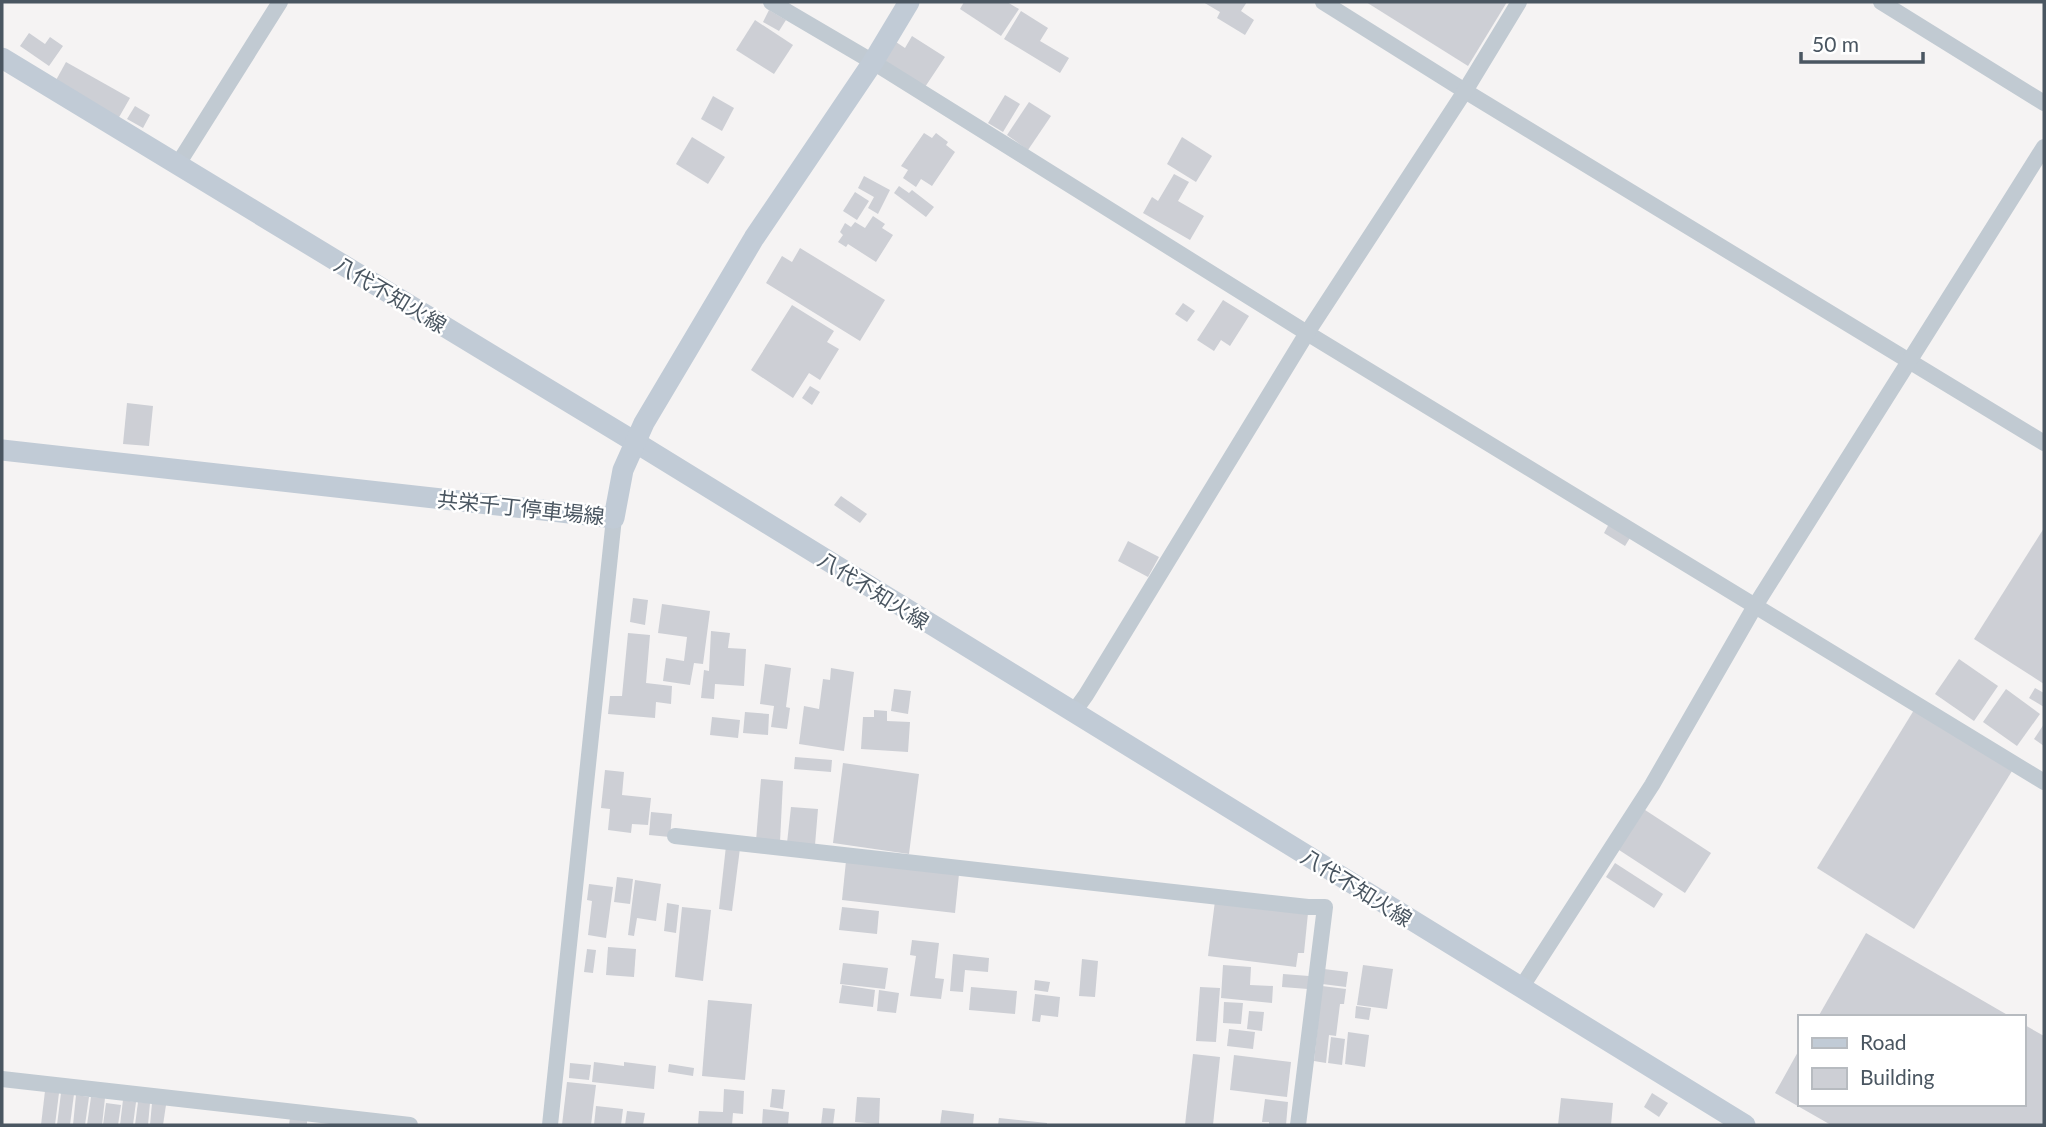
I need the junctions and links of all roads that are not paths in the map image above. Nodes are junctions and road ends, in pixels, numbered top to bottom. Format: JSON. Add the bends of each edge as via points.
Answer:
{"nodes":[{"id":1,"x":280,"y":2,"type":"edge"},
{"id":2,"x":771,"y":2,"type":"edge"},
{"id":3,"x":909,"y":2,"type":"edge"},
{"id":4,"x":1323,"y":2,"type":"edge"},
{"id":5,"x":1519,"y":2,"type":"edge"},
{"id":6,"x":1881,"y":2,"type":"edge"},
{"id":7,"x":2,"y":58,"type":"edge"},
{"id":8,"x":873,"y":62,"type":"junction"},
{"id":9,"x":1465,"y":91,"type":"junction"},
{"id":10,"x":2044,"y":103,"type":"edge"},
{"id":11,"x":2044,"y":147,"type":"edge"},
{"id":12,"x":178,"y":164,"type":"junction"},
{"id":13,"x":1307,"y":332,"type":"junction"},
{"id":14,"x":1911,"y":361,"type":"junction"},
{"id":15,"x":635,"y":442,"type":"junction"},
{"id":16,"x":2044,"y":443,"type":"edge"},
{"id":17,"x":2,"y":450,"type":"edge"},
{"id":18,"x":614,"y":518,"type":"junction"},
{"id":19,"x":1755,"y":606,"type":"junction"},
{"id":20,"x":1073,"y":713,"type":"junction"},
{"id":21,"x":2044,"y":782,"type":"edge"},
{"id":22,"x":675,"y":836,"type":"dead end"},
{"id":23,"x":1521,"y":988,"type":"junction"},
{"id":24,"x":2,"y":1079,"type":"edge"},
{"id":25,"x":410,"y":1125,"type":"edge"},
{"id":26,"x":550,"y":1125,"type":"edge"},
{"id":27,"x":1298,"y":1125,"type":"edge"},
{"id":28,"x":1745,"y":1125,"type":"edge"}],
"edges":[{"from":1,"to":12,"type":"street"},
{"from":2,"to":8,"type":"street"},
{"from":3,"to":8,"type":"main road","name":"共栄千丁停車場線"},
{"from":4,"to":9,"type":"street"},
{"from":5,"to":9,"type":"street"},
{"from":6,"to":10,"type":"street"},
{"from":7,"to":12,"type":"main road","name":"八代不知火線"},
{"from":8,"to":13,"type":"street"},
{"from":8,"to":15,"type":"main road","name":"共栄千丁停車場線","via":[[754,239]]},
{"from":9,"to":13,"type":"street"},
{"from":9,"to":14,"type":"street"},
{"from":11,"to":14,"type":"street"},
{"from":12,"to":15,"type":"main road","name":"八代不知火線"},
{"from":13,"to":19,"type":"street"},
{"from":13,"to":20,"type":"street"},
{"from":14,"to":16,"type":"street"},
{"from":14,"to":19,"type":"street"},
{"from":15,"to":18,"type":"main road","name":"共栄千丁停車場線"},
{"from":15,"to":20,"type":"main road","name":"八代不知火線"},
{"from":17,"to":18,"type":"main road","name":"共栄千丁停車場線"},
{"from":18,"to":26,"type":"street"},
{"from":19,"to":21,"type":"street"},
{"from":19,"to":23,"type":"street","via":[[1652,785]]},
{"from":20,"to":23,"type":"main road","name":"八代不知火線"},
{"from":22,"to":27,"type":"street","via":[[1325,906]]},
{"from":23,"to":28,"type":"main road","name":"八代不知火線"},
{"from":24,"to":25,"type":"street"}]}
